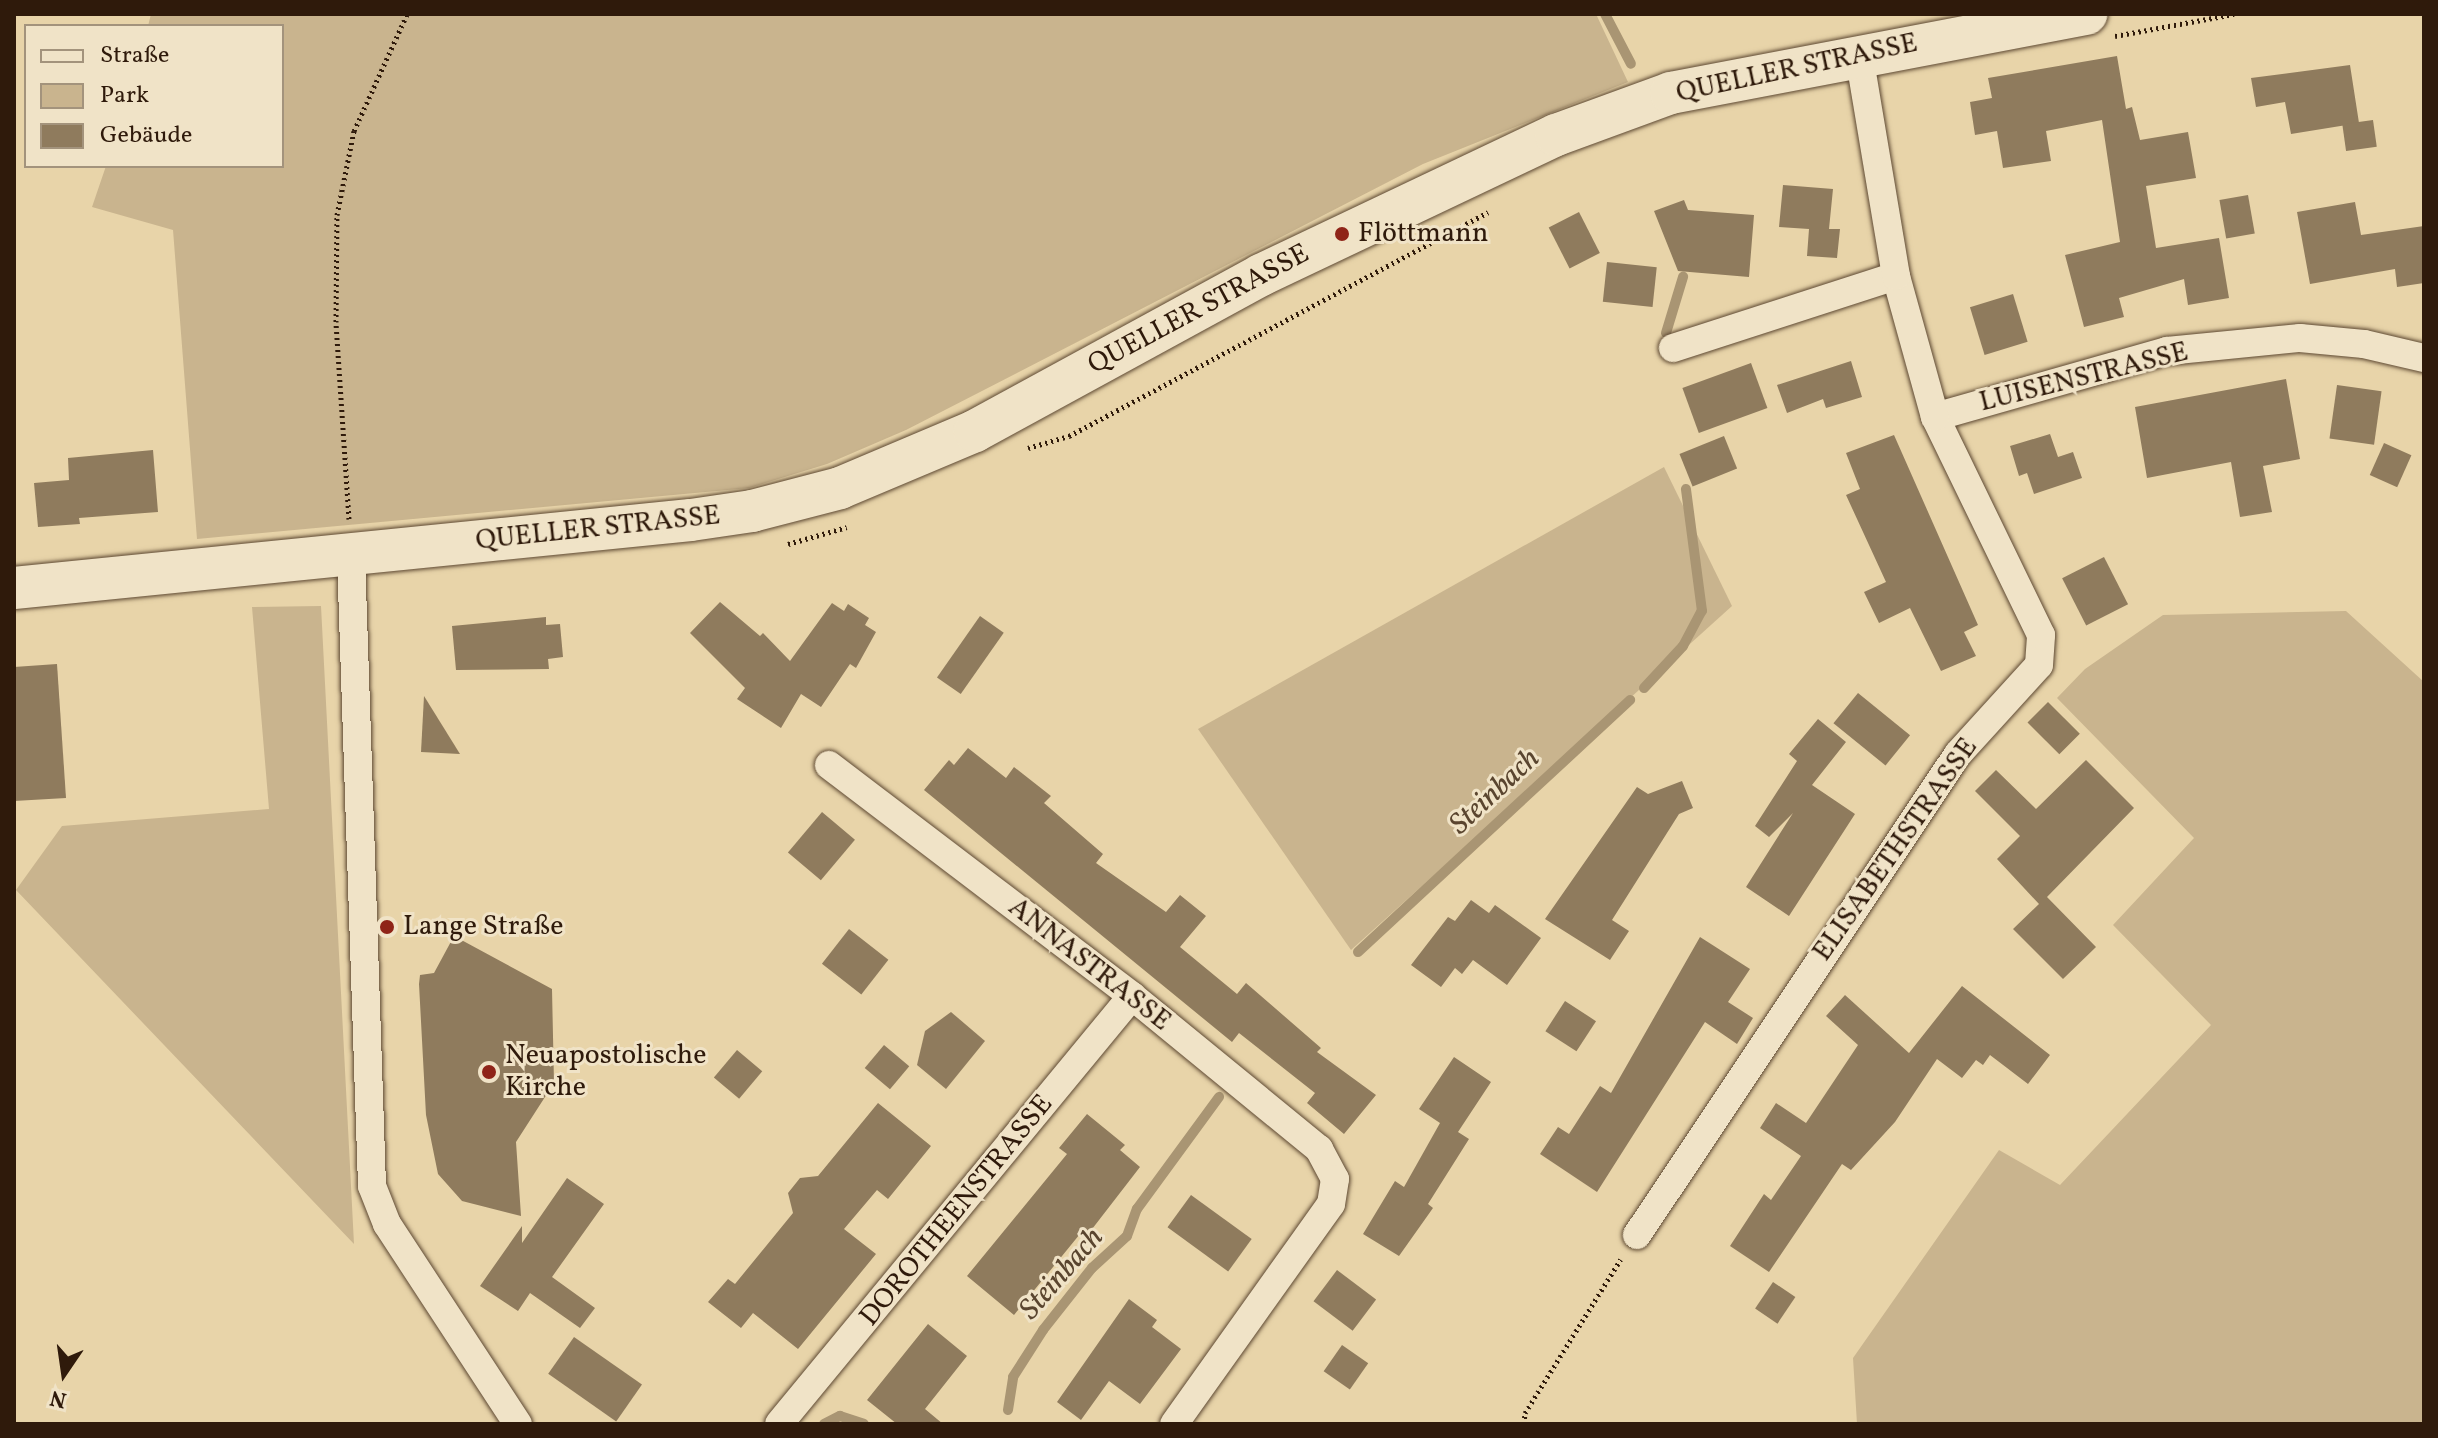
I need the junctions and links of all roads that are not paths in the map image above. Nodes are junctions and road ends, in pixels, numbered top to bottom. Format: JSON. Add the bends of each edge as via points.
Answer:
{"nodes":[{"id":1,"x":2087,"y":14,"type":"edge"},
{"id":2,"x":1859,"y":54,"type":"junction"},
{"id":3,"x":1896,"y":276,"type":"junction"},
{"id":4,"x":1673,"y":348,"type":"dead end"},
{"id":5,"x":2424,"y":358,"type":"edge"},
{"id":6,"x":1935,"y":417,"type":"junction"},
{"id":7,"x":351,"y":556,"type":"junction"},
{"id":8,"x":14,"y":588,"type":"edge"},
{"id":9,"x":829,"y":765,"type":"dead end"},
{"id":10,"x":1132,"y":996,"type":"junction"},
{"id":11,"x":1637,"y":1235,"type":"road end"},
{"id":12,"x":518,"y":1424,"type":"edge"},
{"id":13,"x":779,"y":1424,"type":"edge"},
{"id":14,"x":1174,"y":1424,"type":"edge"}],
"edges":[{"from":1,"to":2,"type":"street","name":"QUELLER STRASSE"},
{"from":2,"to":3,"type":"street","name":"ELISABETHSTRASSE"},
{"from":2,"to":7,"type":"street","name":"QUELLER STRASSE","via":[[1671,93],[1556,135],[1261,275],[975,431],[840,488],[752,511],[691,520]]},
{"from":3,"to":4,"type":"street"},
{"from":3,"to":6,"type":"street","name":"ELISABETHSTRASSE"},
{"from":5,"to":6,"type":"street","name":"LUISENSTRASSE","via":[[2364,344],[2300,338],[2167,351]]},
{"from":6,"to":11,"type":"street","name":"ELISABETHSTRASSE","via":[[2041,635],[2039,665],[1958,754]]},
{"from":7,"to":8,"type":"street","name":"QUELLER STRASSE"},
{"from":7,"to":12,"type":"street","via":[[372,1186],[387,1224]]},
{"from":9,"to":10,"type":"street","name":"ANNASTRASSE"},
{"from":10,"to":13,"type":"street","name":"DOROTHEENSTRASSE"},
{"from":10,"to":14,"type":"street","name":"ANNASTRASSE","via":[[1319,1149],[1335,1179],[1331,1204]]}]}
